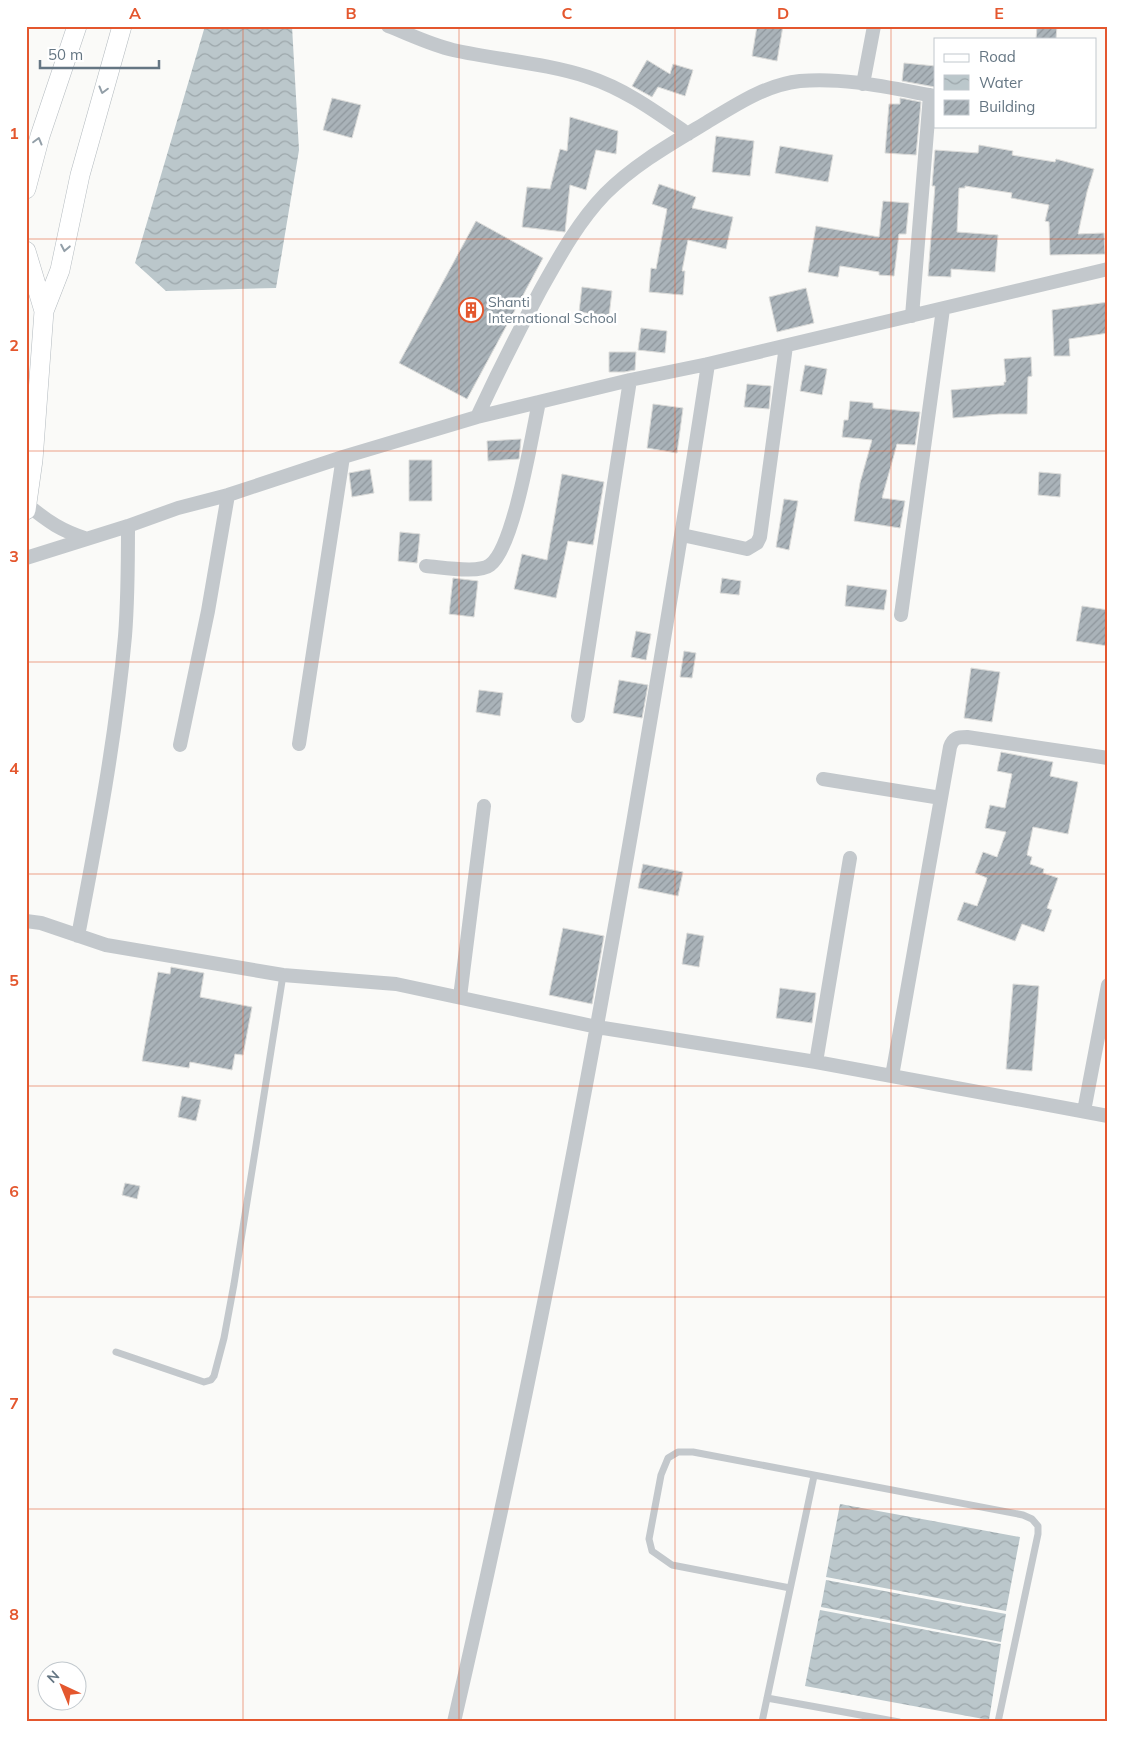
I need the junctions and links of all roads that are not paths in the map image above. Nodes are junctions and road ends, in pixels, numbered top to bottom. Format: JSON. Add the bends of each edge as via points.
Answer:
{"nodes":[{"id":1,"x":77,"y":26,"type":"edge"},
{"id":2,"x":122,"y":26,"type":"edge"},
{"id":3,"x":388,"y":26,"type":"edge"},
{"id":4,"x":874,"y":26,"type":"edge"},
{"id":5,"x":863,"y":84,"type":"junction"},
{"id":6,"x":932,"y":95,"type":"edge"},
{"id":7,"x":688,"y":134,"type":"junction"},
{"id":8,"x":26,"y":189,"type":"edge"},
{"id":9,"x":26,"y":251,"type":"edge"},
{"id":10,"x":1108,"y":269,"type":"edge"},
{"id":11,"x":943,"y":309,"type":"junction"},
{"id":12,"x":44,"y":312,"type":"junction"},
{"id":13,"x":912,"y":316,"type":"junction"},
{"id":14,"x":786,"y":346,"type":"junction"},
{"id":15,"x":708,"y":364,"type":"junction"},
{"id":16,"x":630,"y":380,"type":"junction"},
{"id":17,"x":539,"y":402,"type":"junction"},
{"id":18,"x":477,"y":417,"type":"junction"},
{"id":19,"x":343,"y":458,"type":"junction"},
{"id":20,"x":228,"y":495,"type":"junction"},
{"id":21,"x":27,"y":508,"type":"edge"},
{"id":22,"x":128,"y":526,"type":"junction"},
{"id":23,"x":682,"y":535,"type":"junction"},
{"id":24,"x":87,"y":539,"type":"junction"},
{"id":25,"x":26,"y":558,"type":"edge"},
{"id":26,"x":426,"y":566,"type":"dead end"},
{"id":27,"x":901,"y":615,"type":"dead end"},
{"id":28,"x":578,"y":716,"type":"dead end"},
{"id":29,"x":180,"y":744,"type":"dead end"},
{"id":30,"x":299,"y":744,"type":"dead end"},
{"id":31,"x":1108,"y":758,"type":"edge"},
{"id":32,"x":823,"y":779,"type":"dead end"},
{"id":33,"x":941,"y":798,"type":"junction"},
{"id":34,"x":484,"y":806,"type":"dead end"},
{"id":35,"x":850,"y":858,"type":"dead end"},
{"id":36,"x":26,"y":921,"type":"edge"},
{"id":37,"x":78,"y":936,"type":"junction"},
{"id":38,"x":283,"y":976,"type":"junction"},
{"id":39,"x":1108,"y":986,"type":"edge"},
{"id":40,"x":460,"y":996,"type":"junction"},
{"id":41,"x":598,"y":1027,"type":"junction"},
{"id":42,"x":816,"y":1062,"type":"junction"},
{"id":43,"x":892,"y":1076,"type":"junction"},
{"id":44,"x":1084,"y":1111,"type":"junction"},
{"id":45,"x":1108,"y":1116,"type":"edge"},
{"id":46,"x":116,"y":1352,"type":"dead end"},
{"id":47,"x":814,"y":1476,"type":"junction"},
{"id":48,"x":790,"y":1588,"type":"junction"},
{"id":49,"x":767,"y":1698,"type":"junction"},
{"id":50,"x":454,"y":1722,"type":"edge"},
{"id":51,"x":762,"y":1722,"type":"edge"},
{"id":52,"x":899,"y":1722,"type":"edge"},
{"id":53,"x":998,"y":1722,"type":"edge"}],
"edges":[{"from":8,"to":1,"type":"main road","one_way":true},
{"from":2,"to":12,"type":"main road","one_way":true,"via":[[80,175],[60,270]]},
{"from":3,"to":7,"type":"street","via":[[450,49],[590,77],[634,98]]},
{"from":4,"to":5,"type":"street"},
{"from":5,"to":6,"type":"street"},
{"from":5,"to":7,"type":"street","via":[[825,80],[770,88],[742,100]]},
{"from":6,"to":13,"type":"street"},
{"from":7,"to":18,"type":"street","via":[[628,173],[586,217],[564,247]]},
{"from":9,"to":12,"type":"main road"},
{"from":10,"to":11,"type":"street"},
{"from":11,"to":13,"type":"street"},
{"from":11,"to":27,"type":"street"},
{"from":12,"to":21,"type":"main road"},
{"from":13,"to":14,"type":"street"},
{"from":14,"to":15,"type":"street"},
{"from":14,"to":23,"type":"street","via":[[757,543],[747,549]]},
{"from":15,"to":16,"type":"street"},
{"from":15,"to":23,"type":"street"},
{"from":16,"to":17,"type":"street"},
{"from":16,"to":28,"type":"street"},
{"from":17,"to":18,"type":"street"},
{"from":17,"to":26,"type":"street","via":[[517,506],[497,557],[490,566],[480,570]]},
{"from":18,"to":19,"type":"street"},
{"from":19,"to":20,"type":"street"},
{"from":19,"to":30,"type":"street"},
{"from":20,"to":22,"type":"street"},
{"from":20,"to":29,"type":"street"},
{"from":21,"to":24,"type":"street","via":[[51,524]]},
{"from":22,"to":24,"type":"street"},
{"from":22,"to":37,"type":"street","via":[[128,597],[121,674],[96,846]]},
{"from":23,"to":41,"type":"street"},
{"from":24,"to":25,"type":"street"},
{"from":31,"to":33,"type":"street","via":[[958,737],[950,747]]},
{"from":32,"to":33,"type":"street"},
{"from":33,"to":43,"type":"street"},
{"from":34,"to":40,"type":"street"},
{"from":35,"to":42,"type":"street"},
{"from":36,"to":37,"type":"street"},
{"from":37,"to":38,"type":"street","via":[[106,945]]},
{"from":38,"to":40,"type":"street","via":[[396,984]]},
{"from":38,"to":46,"type":"lane","via":[[234,1284],[216,1371],[211,1380],[204,1382]]},
{"from":39,"to":44,"type":"street"},
{"from":40,"to":41,"type":"street"},
{"from":41,"to":42,"type":"street"},
{"from":41,"to":50,"type":"street","via":[[513,1459]]},
{"from":42,"to":43,"type":"street"},
{"from":43,"to":44,"type":"street"},
{"from":44,"to":45,"type":"street"},
{"from":47,"to":48,"type":"lane"},
{"from":47,"to":48,"type":"lane","via":[[694,1452],[678,1452],[668,1458],[661,1475],[649,1539],[652,1551],[672,1565]]},
{"from":47,"to":53,"type":"lane","via":[[1023,1515],[1038,1526]]},
{"from":48,"to":49,"type":"lane"},
{"from":49,"to":51,"type":"lane"},
{"from":49,"to":52,"type":"lane"}]}
